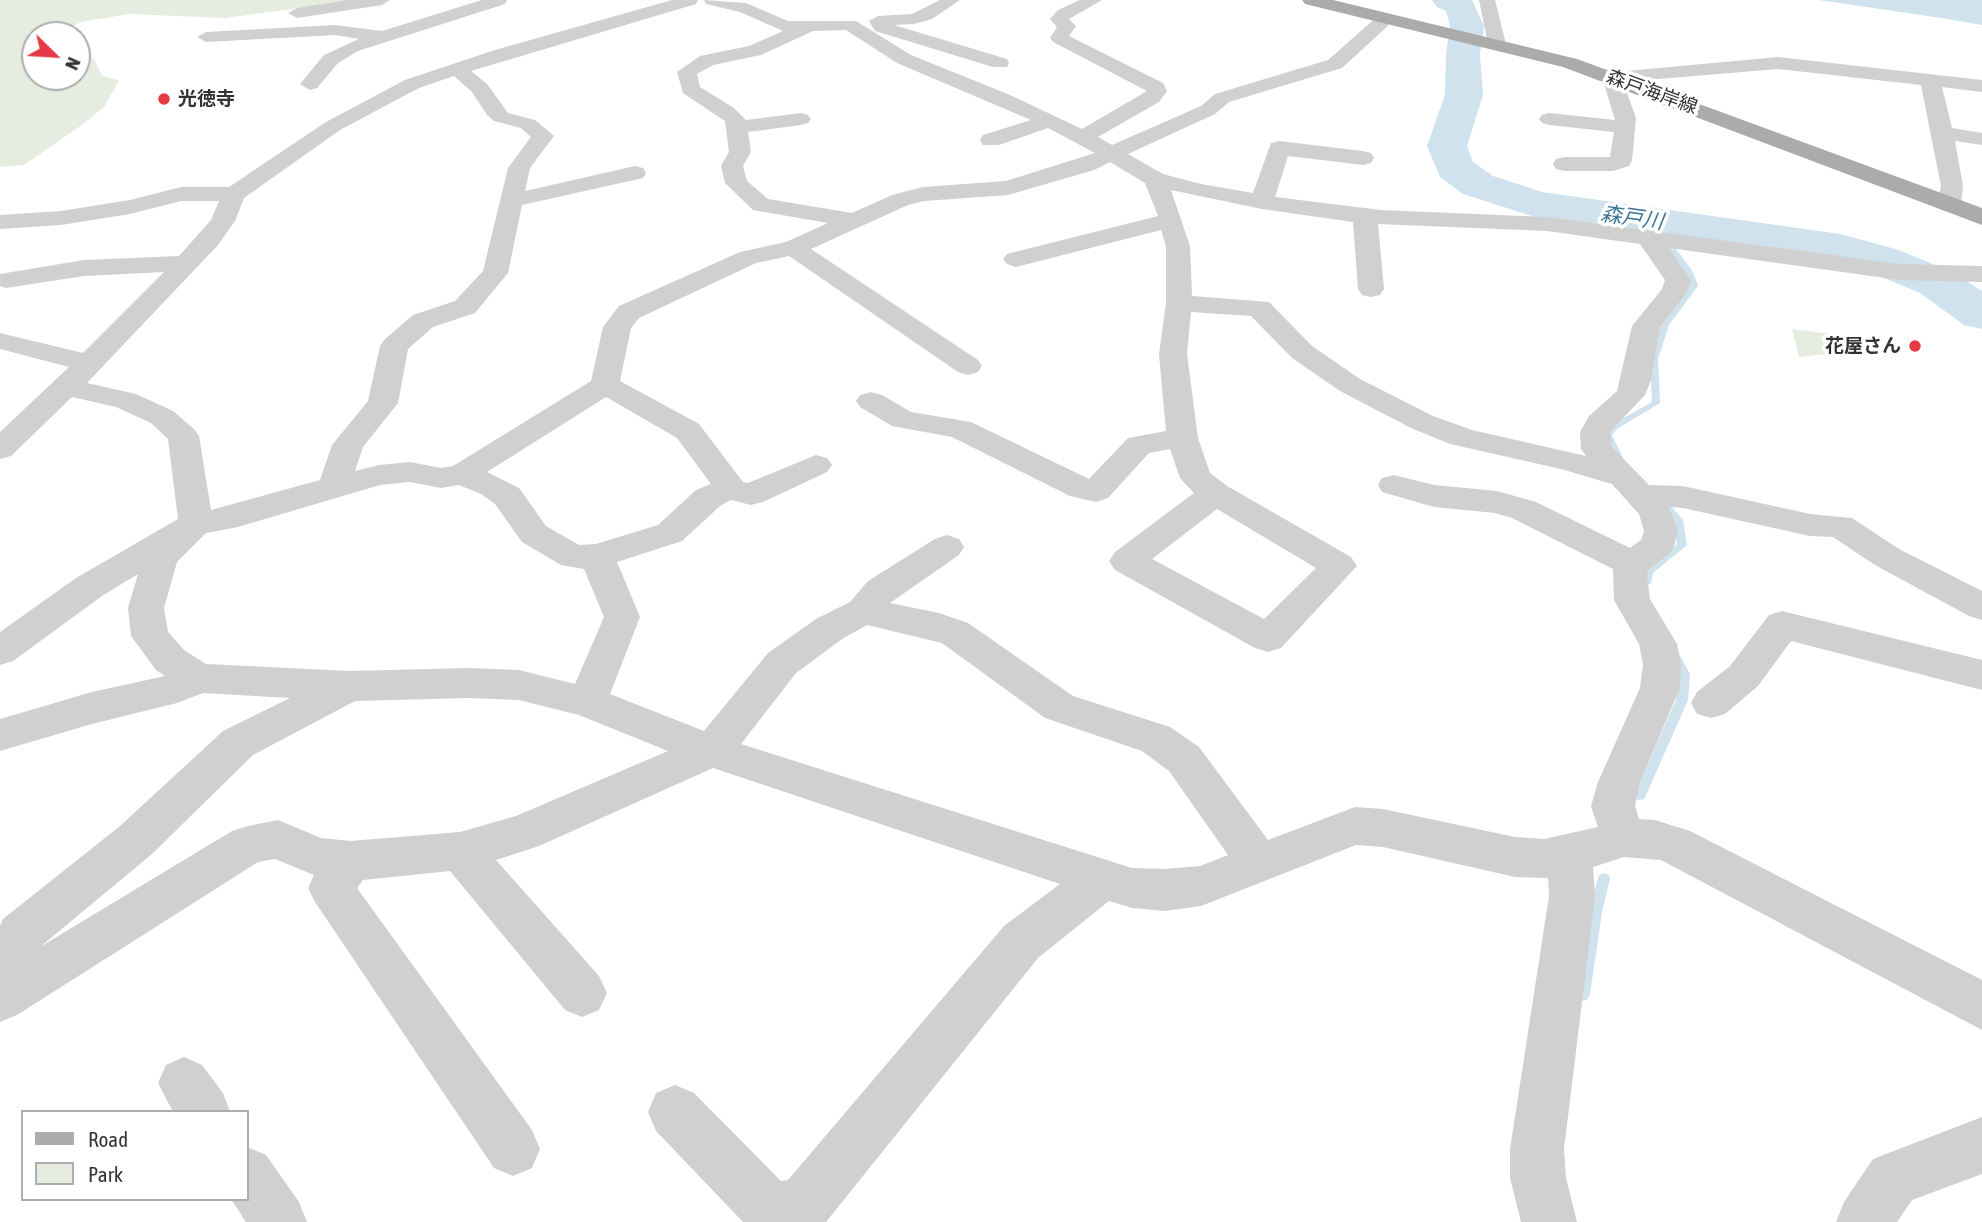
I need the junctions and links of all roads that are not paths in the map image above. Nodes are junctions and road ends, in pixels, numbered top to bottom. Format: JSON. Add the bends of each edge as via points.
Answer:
{"nodes":[{"id":1,"x":382,"y":0,"type":"edge"},
{"id":2,"x":499,"y":0,"type":"edge"},
{"id":3,"x":690,"y":0,"type":"edge"},
{"id":4,"x":712,"y":0,"type":"edge"},
{"id":5,"x":952,"y":0,"type":"edge"},
{"id":6,"x":1094,"y":0,"type":"edge"},
{"id":7,"x":1311,"y":0,"type":"edge"},
{"id":8,"x":1488,"y":0,"type":"edge"},
{"id":9,"x":260,"y":18,"type":"dead end"},
{"id":10,"x":860,"y":24,"type":"junction"},
{"id":11,"x":1393,"y":24,"type":"junction"},
{"id":12,"x":810,"y":26,"type":"junction"},
{"id":13,"x":380,"y":36,"type":"junction"},
{"id":14,"x":206,"y":37,"type":"dead end"},
{"id":15,"x":1497,"y":44,"type":"junction"},
{"id":16,"x":1000,"y":63,"type":"dead end"},
{"id":17,"x":457,"y":69,"type":"junction"},
{"id":18,"x":1612,"y":77,"type":"junction"},
{"id":19,"x":1930,"y":81,"type":"junction"},
{"id":20,"x":310,"y":84,"type":"dead end"},
{"id":21,"x":1982,"y":86,"type":"edge"},
{"id":22,"x":803,"y":119,"type":"dead end"},
{"id":23,"x":1549,"y":120,"type":"dead end"},
{"id":24,"x":1049,"y":121,"type":"junction"},
{"id":25,"x":737,"y":127,"type":"junction"},
{"id":26,"x":1625,"y":127,"type":"junction"},
{"id":27,"x":1942,"y":133,"type":"junction"},
{"id":28,"x":543,"y":136,"type":"junction"},
{"id":29,"x":1083,"y":137,"type":"junction"},
{"id":30,"x":1982,"y":139,"type":"edge"},
{"id":31,"x":991,"y":140,"type":"dead end"},
{"id":32,"x":1113,"y":154,"type":"junction"},
{"id":33,"x":1363,"y":158,"type":"dead end"},
{"id":34,"x":1564,"y":164,"type":"dead end"},
{"id":35,"x":635,"y":173,"type":"dead end"},
{"id":36,"x":1155,"y":178,"type":"junction"},
{"id":37,"x":580,"y":186,"type":"junction"},
{"id":38,"x":234,"y":194,"type":"junction"},
{"id":39,"x":510,"y":201,"type":"junction"},
{"id":40,"x":1262,"y":202,"type":"junction"},
{"id":41,"x":1949,"y":205,"type":"junction"},
{"id":42,"x":1365,"y":215,"type":"junction"},
{"id":43,"x":61,"y":218,"type":"junction"},
{"id":44,"x":1982,"y":218,"type":"edge"},
{"id":45,"x":854,"y":220,"type":"junction"},
{"id":46,"x":1171,"y":220,"type":"junction"},
{"id":47,"x":0,"y":222,"type":"edge"},
{"id":48,"x":1650,"y":239,"type":"junction"},
{"id":49,"x":793,"y":248,"type":"junction"},
{"id":50,"x":1016,"y":259,"type":"dead end"},
{"id":51,"x":187,"y":263,"type":"junction"},
{"id":52,"x":1982,"y":274,"type":"edge"},
{"id":53,"x":32,"y":276,"type":"junction"},
{"id":54,"x":6,"y":280,"type":"dead end"},
{"id":55,"x":1371,"y":289,"type":"dead end"},
{"id":56,"x":1179,"y":303,"type":"junction"},
{"id":57,"x":0,"y":341,"type":"edge"},
{"id":58,"x":968,"y":366,"type":"dead end"},
{"id":59,"x":77,"y":375,"type":"junction"},
{"id":60,"x":605,"y":385,"type":"junction"},
{"id":61,"x":871,"y":401,"type":"dead end"},
{"id":62,"x":1182,"y":438,"type":"junction"},
{"id":63,"x":0,"y":449,"type":"edge"},
{"id":64,"x":816,"y":465,"type":"dead end"},
{"id":65,"x":462,"y":474,"type":"junction"},
{"id":66,"x":1394,"y":485,"type":"dead end"},
{"id":67,"x":334,"y":487,"type":"junction"},
{"id":68,"x":1634,"y":488,"type":"junction"},
{"id":69,"x":727,"y":489,"type":"junction"},
{"id":70,"x":1215,"y":494,"type":"junction"},
{"id":71,"x":196,"y":524,"type":"junction"},
{"id":72,"x":947,"y":547,"type":"dead end"},
{"id":73,"x":597,"y":556,"type":"junction"},
{"id":74,"x":1632,"y":564,"type":"junction"},
{"id":75,"x":1982,"y":607,"type":"edge"},
{"id":76,"x":863,"y":611,"type":"junction"},
{"id":77,"x":0,"y":651,"type":"edge"},
{"id":78,"x":1982,"y":675,"type":"edge"},
{"id":79,"x":199,"y":678,"type":"junction"},
{"id":80,"x":350,"y":686,"type":"junction"},
{"id":81,"x":587,"y":702,"type":"junction"},
{"id":82,"x":1711,"y":703,"type":"dead end"},
{"id":83,"x":0,"y":735,"type":"edge"},
{"id":84,"x":711,"y":751,"type":"junction"},
{"id":85,"x":1624,"y":838,"type":"junction"},
{"id":86,"x":460,"y":851,"type":"junction"},
{"id":87,"x":1570,"y":855,"type":"junction"},
{"id":88,"x":349,"y":861,"type":"junction"},
{"id":89,"x":1259,"y":863,"type":"junction"},
{"id":90,"x":1101,"y":880,"type":"junction"},
{"id":91,"x":0,"y":985,"type":"edge"},
{"id":92,"x":582,"y":993,"type":"dead end"},
{"id":93,"x":0,"y":998,"type":"edge"},
{"id":94,"x":1982,"y":1006,"type":"edge"},
{"id":95,"x":674,"y":1112,"type":"dead end"},
{"id":96,"x":1982,"y":1144,"type":"edge"},
{"id":97,"x":513,"y":1149,"type":"dead end"},
{"id":98,"x":248,"y":1176,"type":"edge"},
{"id":99,"x":805,"y":1214,"type":"edge"},
{"id":100,"x":279,"y":1222,"type":"edge"},
{"id":101,"x":1549,"y":1222,"type":"edge"},
{"id":102,"x":1864,"y":1222,"type":"edge"}],
"edges":[{"from":1,"to":9,"type":"street"},
{"from":2,"to":13,"type":"street"},
{"from":3,"to":17,"type":"street"},
{"from":4,"to":12,"type":"street","via":[[746,8],[785,26]]},
{"from":5,"to":10,"type":"street","via":[[914,19]]},
{"from":6,"to":29,"type":"street","via":[[1059,19],[1067,26],[1059,38],[1157,91]]},
{"from":7,"to":11,"type":"main road","name":"森戸海岸線"},
{"from":8,"to":15,"type":"street"},
{"from":10,"to":12,"type":"street"},
{"from":10,"to":16,"type":"street"},
{"from":10,"to":24,"type":"street","via":[[904,59]]},
{"from":11,"to":15,"type":"main road","name":"森戸海岸線"},
{"from":11,"to":32,"type":"street","via":[[1335,64],[1223,98],[1208,110]]},
{"from":12,"to":25,"type":"street","via":[[754,51],[707,60],[687,72],[691,89],[727,111]]},
{"from":13,"to":14,"type":"street","via":[[335,30]]},
{"from":13,"to":20,"type":"street","via":[[331,59]]},
{"from":15,"to":18,"type":"main road","name":"森戸海岸線"},
{"from":17,"to":28,"type":"street","via":[[480,88],[501,117],[528,124]]},
{"from":17,"to":38,"type":"street","via":[[412,84],[333,126]]},
{"from":18,"to":19,"type":"street","via":[[1778,62]]},
{"from":18,"to":26,"type":"street"},
{"from":18,"to":41,"type":"main road","name":"森戸海岸線"},
{"from":19,"to":21,"type":"street"},
{"from":19,"to":27,"type":"street"},
{"from":22,"to":25,"type":"street"},
{"from":23,"to":26,"type":"street"},
{"from":24,"to":29,"type":"street"},
{"from":24,"to":31,"type":"street"},
{"from":25,"to":45,"type":"street","via":[[740,152],[732,166],[736,183],[761,205]]},
{"from":26,"to":34,"type":"street","via":[[1621,160]]},
{"from":27,"to":30,"type":"street"},
{"from":27,"to":41,"type":"street","via":[[1951,186]]},
{"from":28,"to":37,"type":"street"},
{"from":28,"to":39,"type":"street","via":[[519,168]]},
{"from":29,"to":32,"type":"street"},
{"from":32,"to":36,"type":"street"},
{"from":32,"to":45,"type":"street","via":[[1008,188],[923,194]]},
{"from":33,"to":40,"type":"street","via":[[1279,148]]},
{"from":35,"to":37,"type":"street"},
{"from":36,"to":40,"type":"street"},
{"from":36,"to":46,"type":"street"},
{"from":37,"to":39,"type":"street"},
{"from":38,"to":43,"type":"street","via":[[181,194]]},
{"from":38,"to":51,"type":"street","via":[[223,221]]},
{"from":39,"to":67,"type":"street","via":[[495,273],[464,307],[423,321],[394,346],[383,403],[348,445]]},
{"from":40,"to":42,"type":"street"},
{"from":41,"to":44,"type":"main road","name":"森戸海岸線"},
{"from":42,"to":48,"type":"street","via":[[1548,224]]},
{"from":42,"to":55,"type":"street"},
{"from":43,"to":47,"type":"street"},
{"from":43,"to":53,"type":"street"},
{"from":45,"to":49,"type":"street"},
{"from":46,"to":50,"type":"street"},
{"from":46,"to":56,"type":"street","via":[[1178,246]]},
{"from":48,"to":52,"type":"street","via":[[1902,272]]},
{"from":48,"to":68,"type":"street","via":[[1678,280],[1675,291],[1646,326],[1630,395],[1595,432],[1597,449]]},
{"from":49,"to":58,"type":"street"},
{"from":49,"to":60,"type":"street","via":[[749,257],[629,312],[617,327]]},
{"from":51,"to":53,"type":"street","via":[[84,268]]},
{"from":51,"to":59,"type":"street"},
{"from":53,"to":54,"type":"street"},
{"from":56,"to":62,"type":"street","via":[[1173,354]]},
{"from":56,"to":68,"type":"street","via":[[1259,308],[1312,359],[1350,385],[1422,422],[1473,440],[1565,460]]},
{"from":57,"to":59,"type":"street"},
{"from":59,"to":63,"type":"street"},
{"from":59,"to":71,"type":"street","via":[[162,417],[183,436]]},
{"from":60,"to":65,"type":"street"},
{"from":60,"to":69,"type":"street","via":[[688,431],[727,480]]},
{"from":61,"to":62,"type":"street","via":[[903,420],[961,429],[1082,489],[1096,491],[1139,445]]},
{"from":62,"to":70,"type":"street","via":[[1196,478]]},
{"from":64,"to":69,"type":"street","via":[[751,494]]},
{"from":65,"to":67,"type":"street","via":[[441,478],[410,472],[379,475]]},
{"from":65,"to":73,"type":"street","via":[[507,496],[534,534],[573,557]]},
{"from":66,"to":74,"type":"street","via":[[1524,510]]},
{"from":67,"to":71,"type":"street"},
{"from":68,"to":74,"type":"street","via":[[1655,511],[1661,531],[1657,546]]},
{"from":68,"to":75,"type":"street","via":[[1839,526]]},
{"from":69,"to":73,"type":"street","via":[[708,498],[670,533]]},
{"from":70,"to":70,"type":"street","via":[[1128,561],[1268,638],[1339,566]]},
{"from":71,"to":77,"type":"street","via":[[89,587]]},
{"from":71,"to":79,"type":"street","via":[[161,557],[146,608],[150,636],[170,660]]},
{"from":72,"to":76,"type":"street","via":[[881,590]]},
{"from":73,"to":81,"type":"street","via":[[622,617]]},
{"from":74,"to":85,"type":"street","via":[[1632,600],[1657,644],[1662,664],[1660,688],[1613,806]]},
{"from":76,"to":84,"type":"street","via":[[782,663]]},
{"from":76,"to":89,"type":"street","via":[[939,627],[1059,707],[1156,739],[1184,759]]},
{"from":78,"to":82,"type":"street","via":[[1782,625],[1744,676]]},
{"from":79,"to":80,"type":"street"},
{"from":79,"to":83,"type":"street","via":[[177,688]]},
{"from":80,"to":81,"type":"street","via":[[519,685]]},
{"from":80,"to":91,"type":"street","via":[[238,743],[136,839],[20,934]]},
{"from":81,"to":84,"type":"street"},
{"from":84,"to":86,"type":"street","via":[[523,833]]},
{"from":84,"to":90,"type":"street"},
{"from":85,"to":87,"type":"street"},
{"from":85,"to":94,"type":"street","via":[[1674,845]]},
{"from":86,"to":88,"type":"street"},
{"from":86,"to":92,"type":"street"},
{"from":87,"to":89,"type":"street","via":[[1515,857],[1355,826]]},
{"from":87,"to":101,"type":"street","via":[[1572,896],[1536,1149]]},
{"from":88,"to":93,"type":"street","via":[[317,857],[278,839],[248,845]]},
{"from":88,"to":97,"type":"street","via":[[331,888]]},
{"from":89,"to":90,"type":"street","via":[[1201,886],[1132,888]]},
{"from":90,"to":99,"type":"street","via":[[1021,942]]},
{"from":95,"to":99,"type":"street","via":[[770,1210]]},
{"from":96,"to":102,"type":"street","via":[[1893,1179]]},
{"from":98,"to":100,"type":"street"}]}
